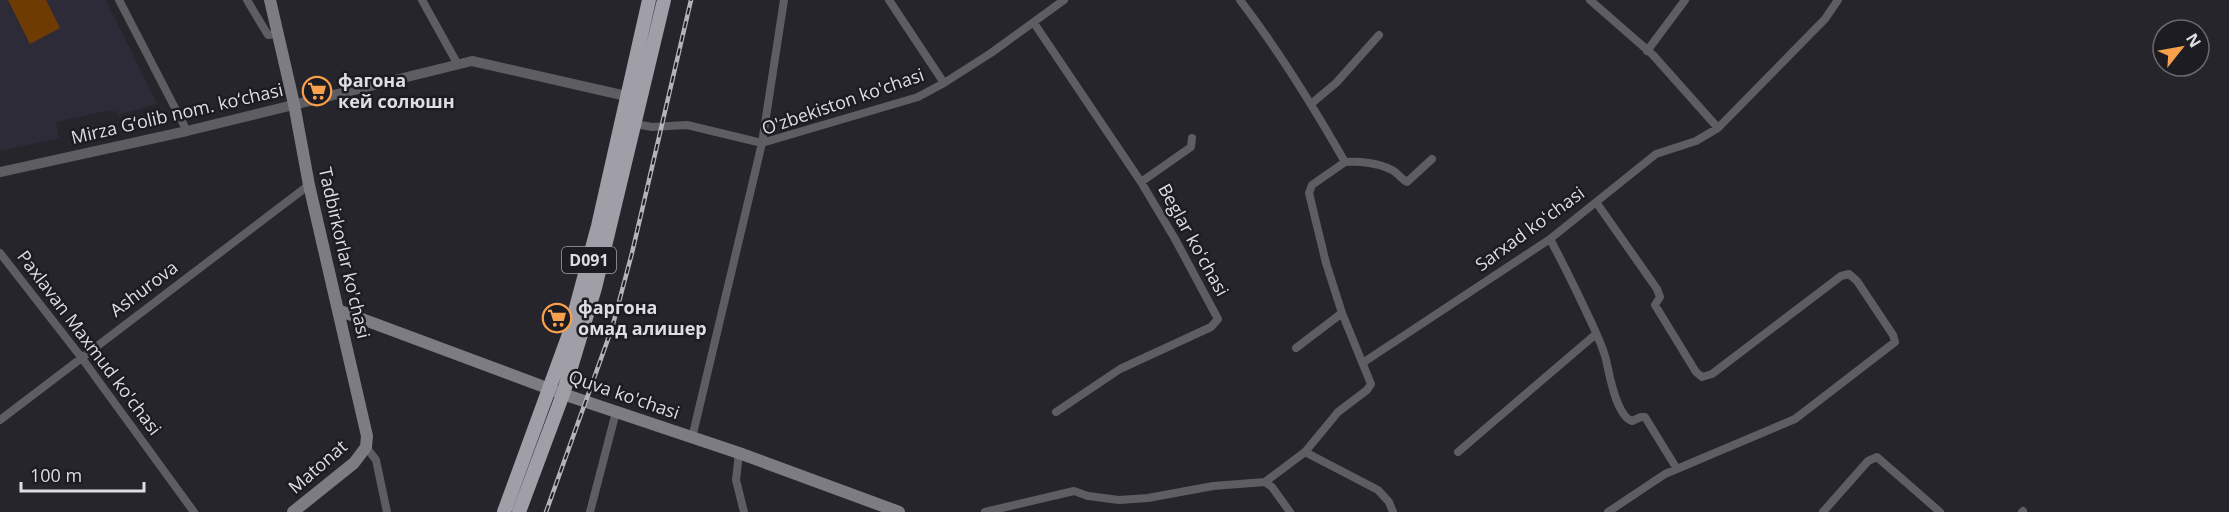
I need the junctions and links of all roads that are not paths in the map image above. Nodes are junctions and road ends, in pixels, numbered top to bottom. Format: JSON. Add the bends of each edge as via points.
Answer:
{"nodes":[{"id":1,"x":119,"y":0,"type":"edge"},
{"id":2,"x":247,"y":0,"type":"edge"},
{"id":3,"x":270,"y":0,"type":"edge"},
{"id":4,"x":422,"y":0,"type":"edge"},
{"id":5,"x":650,"y":0,"type":"edge"},
{"id":6,"x":664,"y":0,"type":"edge"},
{"id":7,"x":784,"y":0,"type":"edge"},
{"id":8,"x":890,"y":0,"type":"edge"},
{"id":9,"x":1240,"y":0,"type":"edge"},
{"id":10,"x":1590,"y":0,"type":"edge"},
{"id":11,"x":1685,"y":0,"type":"edge"},
{"id":12,"x":1838,"y":0,"type":"edge"},
{"id":13,"x":1058,"y":2,"type":"edge"},
{"id":14,"x":1034,"y":23,"type":"junction"},
{"id":15,"x":279,"y":34,"type":"junction"},
{"id":16,"x":1379,"y":34,"type":"dead end"},
{"id":17,"x":1647,"y":51,"type":"junction"},
{"id":18,"x":457,"y":63,"type":"junction"},
{"id":19,"x":945,"y":83,"type":"junction"},
{"id":20,"x":626,"y":96,"type":"junction"},
{"id":21,"x":641,"y":99,"type":"junction"},
{"id":22,"x":294,"y":104,"type":"junction"},
{"id":23,"x":1311,"y":104,"type":"junction"},
{"id":24,"x":635,"y":124,"type":"junction"},
{"id":25,"x":1718,"y":128,"type":"junction"},
{"id":26,"x":187,"y":131,"type":"junction"},
{"id":27,"x":1192,"y":138,"type":"dead end"},
{"id":28,"x":762,"y":143,"type":"junction"},
{"id":29,"x":1432,"y":159,"type":"dead end"},
{"id":30,"x":1345,"y":162,"type":"junction"},
{"id":31,"x":0,"y":172,"type":"edge"},
{"id":32,"x":1141,"y":182,"type":"junction"},
{"id":33,"x":309,"y":185,"type":"junction"},
{"id":34,"x":1596,"y":202,"type":"junction"},
{"id":35,"x":1550,"y":239,"type":"junction"},
{"id":36,"x":0,"y":253,"type":"edge"},
{"id":37,"x":338,"y":310,"type":"junction"},
{"id":38,"x":1342,"y":313,"type":"junction"},
{"id":39,"x":1596,"y":334,"type":"junction"},
{"id":40,"x":1296,"y":348,"type":"dead end"},
{"id":41,"x":81,"y":357,"type":"junction"},
{"id":42,"x":1364,"y":362,"type":"junction"},
{"id":43,"x":550,"y":388,"type":"junction"},
{"id":44,"x":563,"y":394,"type":"junction"},
{"id":45,"x":616,"y":412,"type":"junction"},
{"id":46,"x":1056,"y":412,"type":"dead end"},
{"id":47,"x":0,"y":420,"type":"edge"},
{"id":48,"x":692,"y":438,"type":"junction"},
{"id":49,"x":366,"y":447,"type":"junction"},
{"id":50,"x":1305,"y":452,"type":"junction"},
{"id":51,"x":1458,"y":452,"type":"dead end"},
{"id":52,"x":739,"y":453,"type":"junction"},
{"id":53,"x":1677,"y":470,"type":"junction"},
{"id":54,"x":1265,"y":482,"type":"junction"},
{"id":55,"x":194,"y":512,"type":"edge"},
{"id":56,"x":293,"y":512,"type":"edge"},
{"id":57,"x":387,"y":512,"type":"edge"},
{"id":58,"x":504,"y":512,"type":"edge"},
{"id":59,"x":519,"y":512,"type":"edge"},
{"id":60,"x":590,"y":512,"type":"edge"},
{"id":61,"x":744,"y":512,"type":"edge"},
{"id":62,"x":899,"y":512,"type":"edge"},
{"id":63,"x":986,"y":512,"type":"edge"},
{"id":64,"x":1290,"y":512,"type":"edge"},
{"id":65,"x":1394,"y":512,"type":"edge"},
{"id":66,"x":1608,"y":512,"type":"edge"},
{"id":67,"x":1823,"y":512,"type":"edge"},
{"id":68,"x":1940,"y":512,"type":"edge"}],
"edges":[{"from":1,"to":26,"type":"street"},
{"from":2,"to":15,"type":"street","via":[[268,34]]},
{"from":3,"to":15,"type":"main road","name":"Tadbirkorlar ko'chasi"},
{"from":4,"to":18,"type":"street"},
{"from":5,"to":20,"type":"highway","number":"D091"},
{"from":6,"to":21,"type":"highway","number":"D091"},
{"from":7,"to":28,"type":"street"},
{"from":8,"to":19,"type":"street"},
{"from":9,"to":23,"type":"street"},
{"from":10,"to":17,"type":"street"},
{"from":11,"to":17,"type":"street"},
{"from":12,"to":25,"type":"street","name":"Sarxad koʻchasi","via":[[1825,19]]},
{"from":13,"to":14,"type":"street","name":"O'zbekiston ko'chasi"},
{"from":14,"to":19,"type":"street","name":"O'zbekiston ko'chasi"},
{"from":14,"to":32,"type":"street","name":"Beglar koʻchasi"},
{"from":15,"to":22,"type":"main road","name":"Tadbirkorlar ko'chasi"},
{"from":16,"to":23,"type":"street","via":[[1336,83]]},
{"from":17,"to":25,"type":"street"},
{"from":18,"to":20,"type":"street","name":"Mirza G‘olib nom. ko‘chasi","via":[[476,61]]},
{"from":18,"to":22,"type":"street","name":"Mirza G‘olib nom. ko‘chasi"},
{"from":19,"to":28,"type":"street","name":"O'zbekiston ko'chasi","via":[[918,97]]},
{"from":20,"to":21,"type":"street","name":"Mirza G‘olib nom. ko‘chasi"},
{"from":20,"to":43,"type":"highway","number":"D091","via":[[586,271]]},
{"from":21,"to":24,"type":"highway","number":"D091"},
{"from":22,"to":26,"type":"street","name":"Mirza G‘olib nom. ko‘chasi"},
{"from":22,"to":33,"type":"main road","name":"Tadbirkorlar ko'chasi"},
{"from":23,"to":30,"type":"street"},
{"from":24,"to":28,"type":"street","via":[[687,125]]},
{"from":24,"to":44,"type":"highway","number":"D091","via":[[595,288]]},
{"from":25,"to":34,"type":"street","name":"Sarxad koʻchasi","via":[[1696,141],[1656,154]]},
{"from":26,"to":31,"type":"street","name":"Mirza G‘olib nom. ko‘chasi"},
{"from":27,"to":32,"type":"street","via":[[1191,147]]},
{"from":28,"to":48,"type":"street","name":"O'zbekiston ko'chasi"},
{"from":29,"to":30,"type":"street","via":[[1407,182],[1381,166]]},
{"from":30,"to":38,"type":"street","via":[[1309,190]]},
{"from":32,"to":46,"type":"street","name":"Beglar koʻchasi","via":[[1217,322],[1120,369]]},
{"from":33,"to":37,"type":"main road","name":"Tadbirkorlar ko'chasi"},
{"from":33,"to":41,"type":"street","name":"Ashurova"},
{"from":34,"to":35,"type":"street","name":"Sarxad koʻchasi"},
{"from":34,"to":53,"type":"street","via":[[1657,289],[1660,297],[1655,305],[1702,377],[1712,374],[1841,276],[1849,274],[1893,335],[1895,342],[1795,419]]},
{"from":35,"to":39,"type":"street"},
{"from":35,"to":42,"type":"street","name":"Sarxad koʻchasi"},
{"from":36,"to":41,"type":"street","name":"Paxlavan Maxmud ko'chasi"},
{"from":37,"to":43,"type":"main road","name":"Quva ko'chasi"},
{"from":37,"to":49,"type":"main road","name":"Tadbirkorlar ko'chasi","via":[[366,426]]},
{"from":38,"to":40,"type":"street"},
{"from":38,"to":42,"type":"street"},
{"from":39,"to":51,"type":"street"},
{"from":39,"to":53,"type":"street","via":[[1607,363],[1610,386],[1626,418],[1648,420]]},
{"from":41,"to":47,"type":"street","name":"Ashurova"},
{"from":41,"to":55,"type":"street","name":"Paxlavan Maxmud ko'chasi"},
{"from":42,"to":50,"type":"street","via":[[1371,379],[1369,387],[1338,412]]},
{"from":43,"to":44,"type":"main road","name":"Quva ko'chasi"},
{"from":43,"to":58,"type":"highway","number":"D091"},
{"from":44,"to":45,"type":"main road","name":"Quva ko'chasi"},
{"from":44,"to":59,"type":"highway","number":"D091"},
{"from":45,"to":48,"type":"main road","name":"Quva ko'chasi"},
{"from":45,"to":60,"type":"street"},
{"from":48,"to":52,"type":"main road","name":"Quva ko'chasi"},
{"from":49,"to":56,"type":"main road","name":"Matonat","via":[[345,472]]},
{"from":49,"to":57,"type":"street","name":"Tadbirkorlar ko'chasi","via":[[376,460]]},
{"from":50,"to":54,"type":"street"},
{"from":50,"to":65,"type":"street","via":[[1378,490]]},
{"from":52,"to":61,"type":"street","via":[[736,480]]},
{"from":52,"to":62,"type":"main road","name":"Quva ko'chasi"},
{"from":53,"to":66,"type":"street"},
{"from":54,"to":63,"type":"street","via":[[1129,499],[1074,491]]},
{"from":54,"to":64,"type":"street"},
{"from":67,"to":68,"type":"street","via":[[1868,461],[1877,457]]}]}
